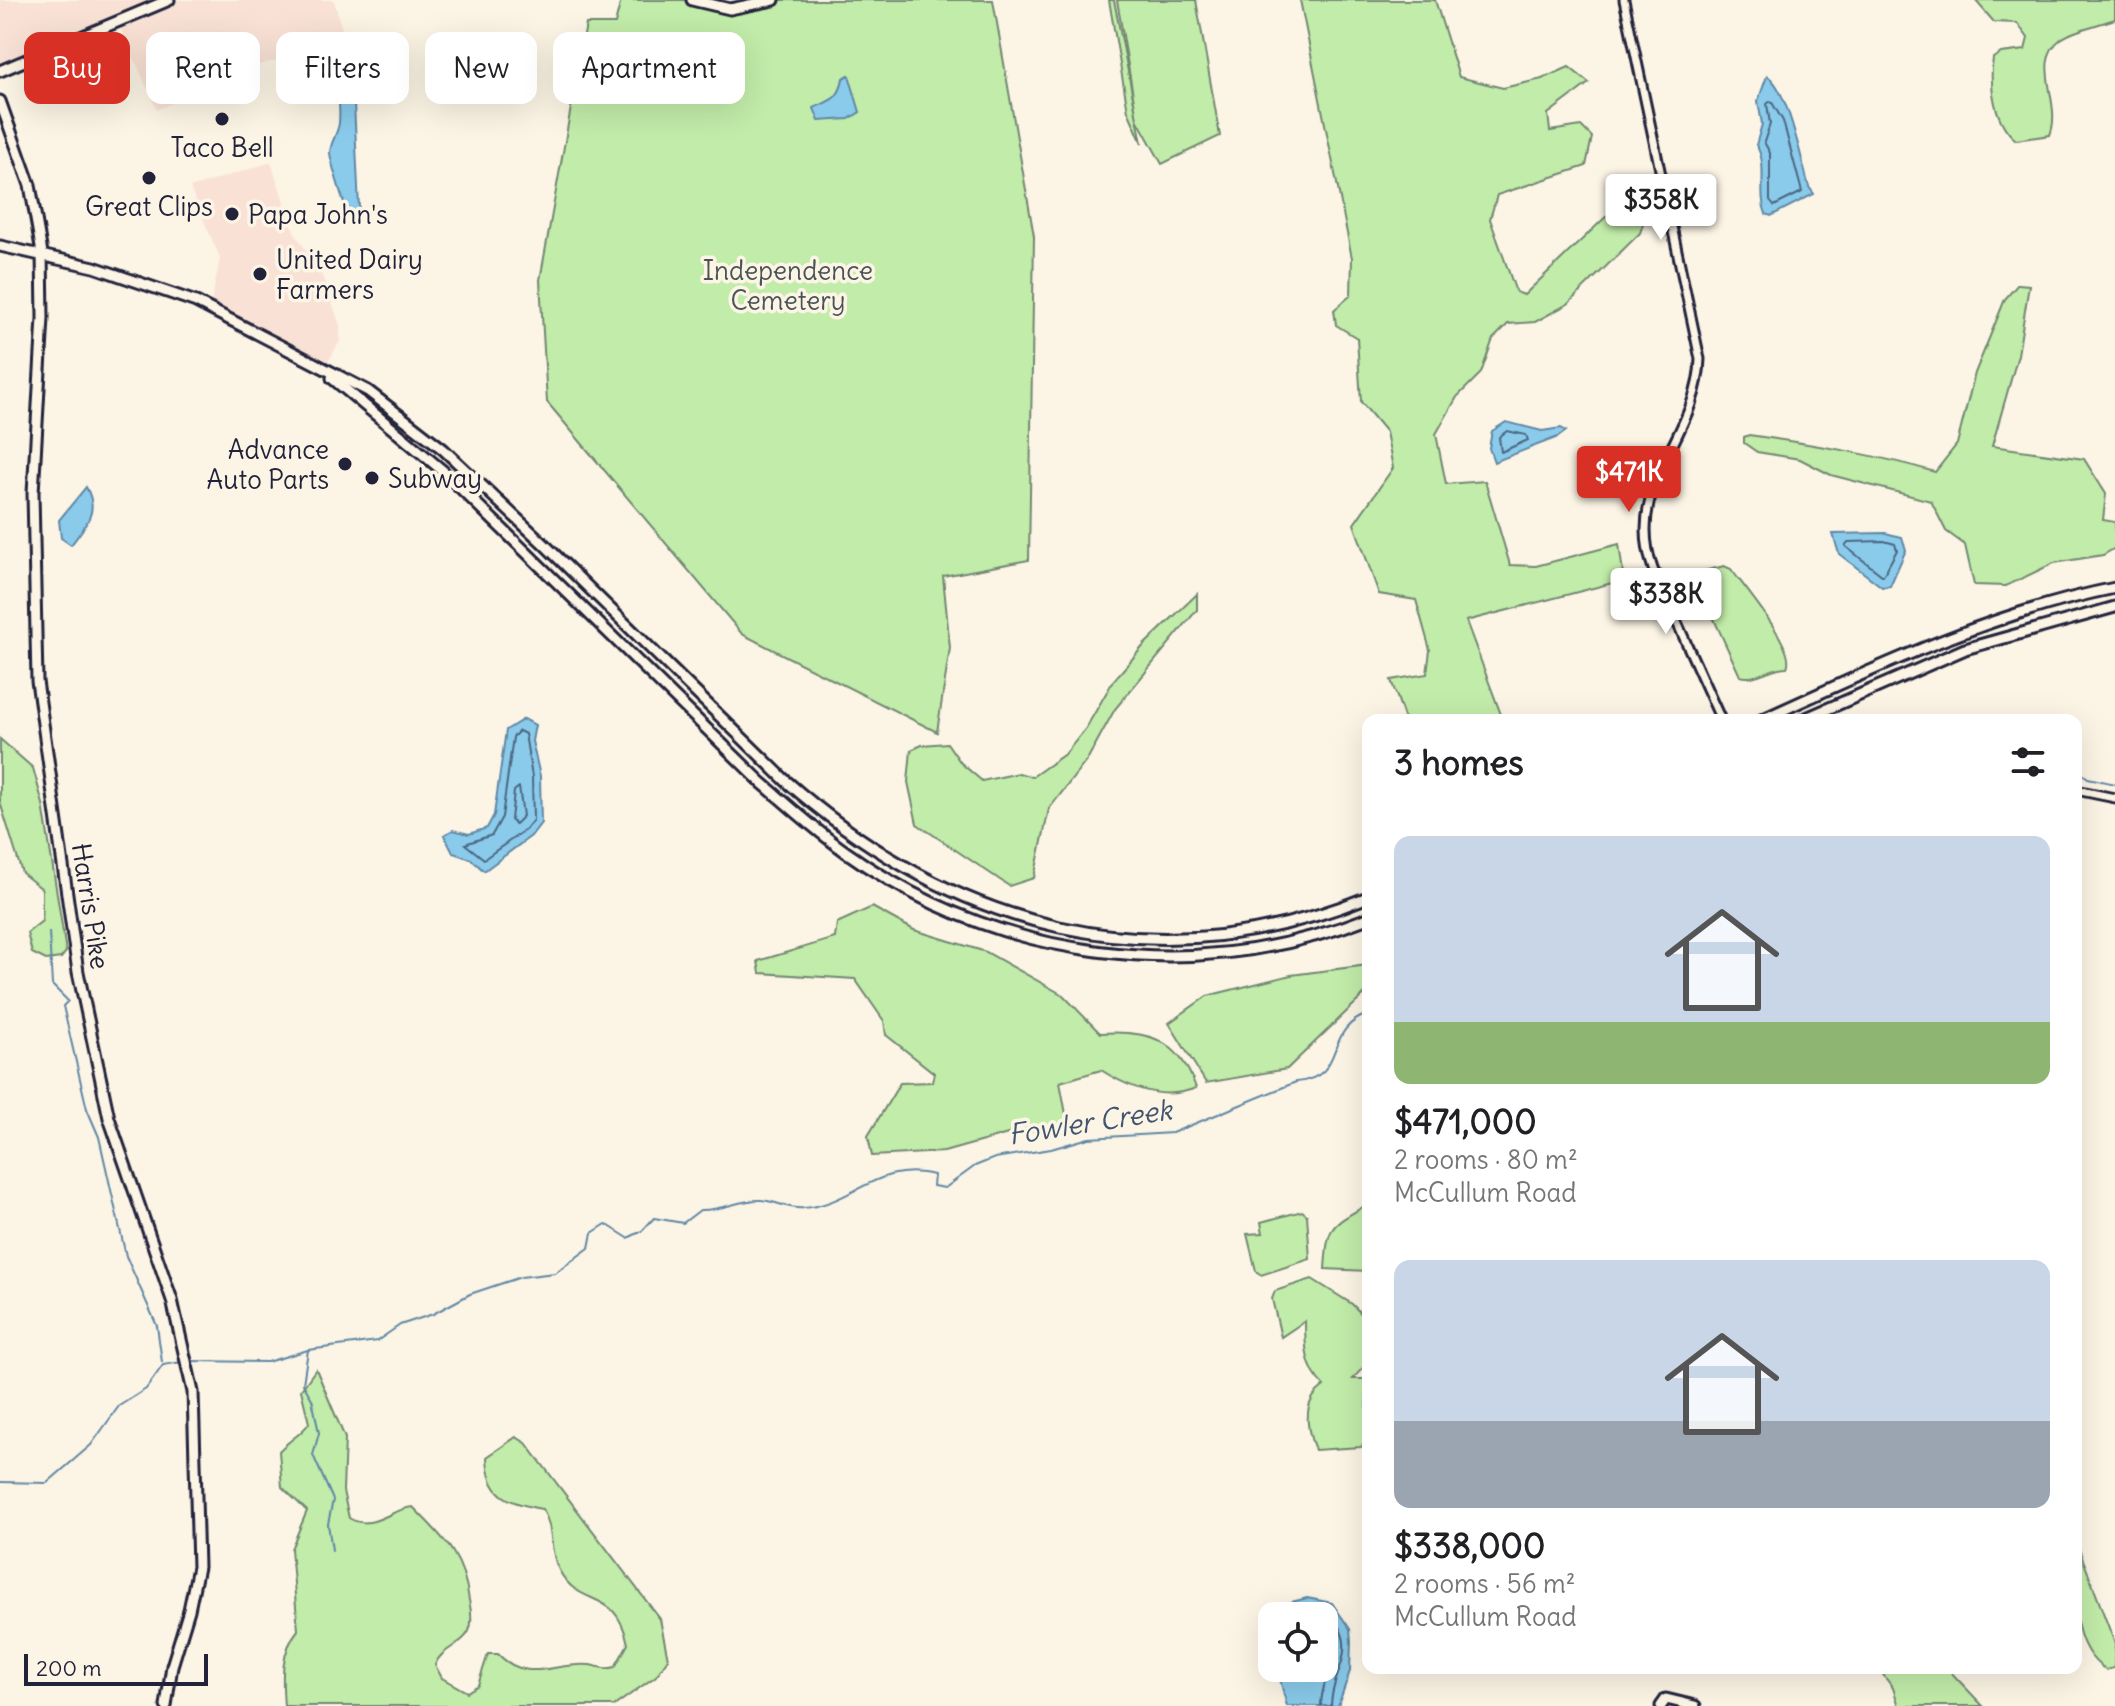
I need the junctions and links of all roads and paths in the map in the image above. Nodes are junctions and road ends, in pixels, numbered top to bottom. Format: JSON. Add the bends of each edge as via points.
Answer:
{"nodes":[{"id":1,"x":169,"y":0,"type":"edge"},
{"id":2,"x":692,"y":0,"type":"edge"},
{"id":3,"x":774,"y":0,"type":"edge"},
{"id":4,"x":1624,"y":0,"type":"edge"},
{"id":5,"x":0,"y":71,"type":"edge"},
{"id":6,"x":0,"y":101,"type":"edge"},
{"id":7,"x":0,"y":246,"type":"edge"},
{"id":8,"x":42,"y":253,"type":"junction"},
{"id":9,"x":323,"y":371,"type":"junction"},
{"id":10,"x":2115,"y":588,"type":"edge"},
{"id":11,"x":2115,"y":607,"type":"edge"},
{"id":12,"x":1718,"y":714,"type":"edge"},
{"id":13,"x":1775,"y":714,"type":"edge"},
{"id":14,"x":1816,"y":714,"type":"edge"},
{"id":15,"x":2082,"y":791,"type":"edge"},
{"id":16,"x":2115,"y":798,"type":"edge"},
{"id":17,"x":1362,"y":899,"type":"edge"},
{"id":18,"x":1362,"y":920,"type":"edge"},
{"id":19,"x":1664,"y":1703,"type":"edge"},
{"id":20,"x":166,"y":1706,"type":"edge"},
{"id":21,"x":1695,"y":1706,"type":"edge"}],
"edges":[{"from":1,"to":5,"type":"main road"},
{"from":2,"to":3,"type":"main road","via":[[730,9]]},
{"from":4,"to":12,"type":"street","via":[[1700,359],[1690,407],[1649,497],[1646,543]]},
{"from":6,"to":8,"type":"main road","name":"Harris Pike","via":[[30,185]]},
{"from":7,"to":8,"type":"main road"},
{"from":8,"to":9,"type":"main road","via":[[196,302]]},
{"from":8,"to":20,"type":"main road","name":"Harris Pike","via":[[33,493],[40,713],[87,1022],[109,1118],[172,1300],[196,1424],[198,1567]]},
{"from":9,"to":17,"type":"main road","via":[[368,391],[443,449],[785,780],[822,813],[911,873],[1036,923],[1134,938],[1179,938],[1290,923]]},
{"from":9,"to":18,"type":"main road","via":[[443,471],[809,824],[849,854],[939,905],[1063,947],[1142,958],[1252,949]]},
{"from":10,"to":13,"type":"main road","via":[[1942,640]]},
{"from":11,"to":14,"type":"main road","via":[[1965,649]]},
{"from":15,"to":16,"type":"street"},
{"from":19,"to":21,"type":"main road"}]}
